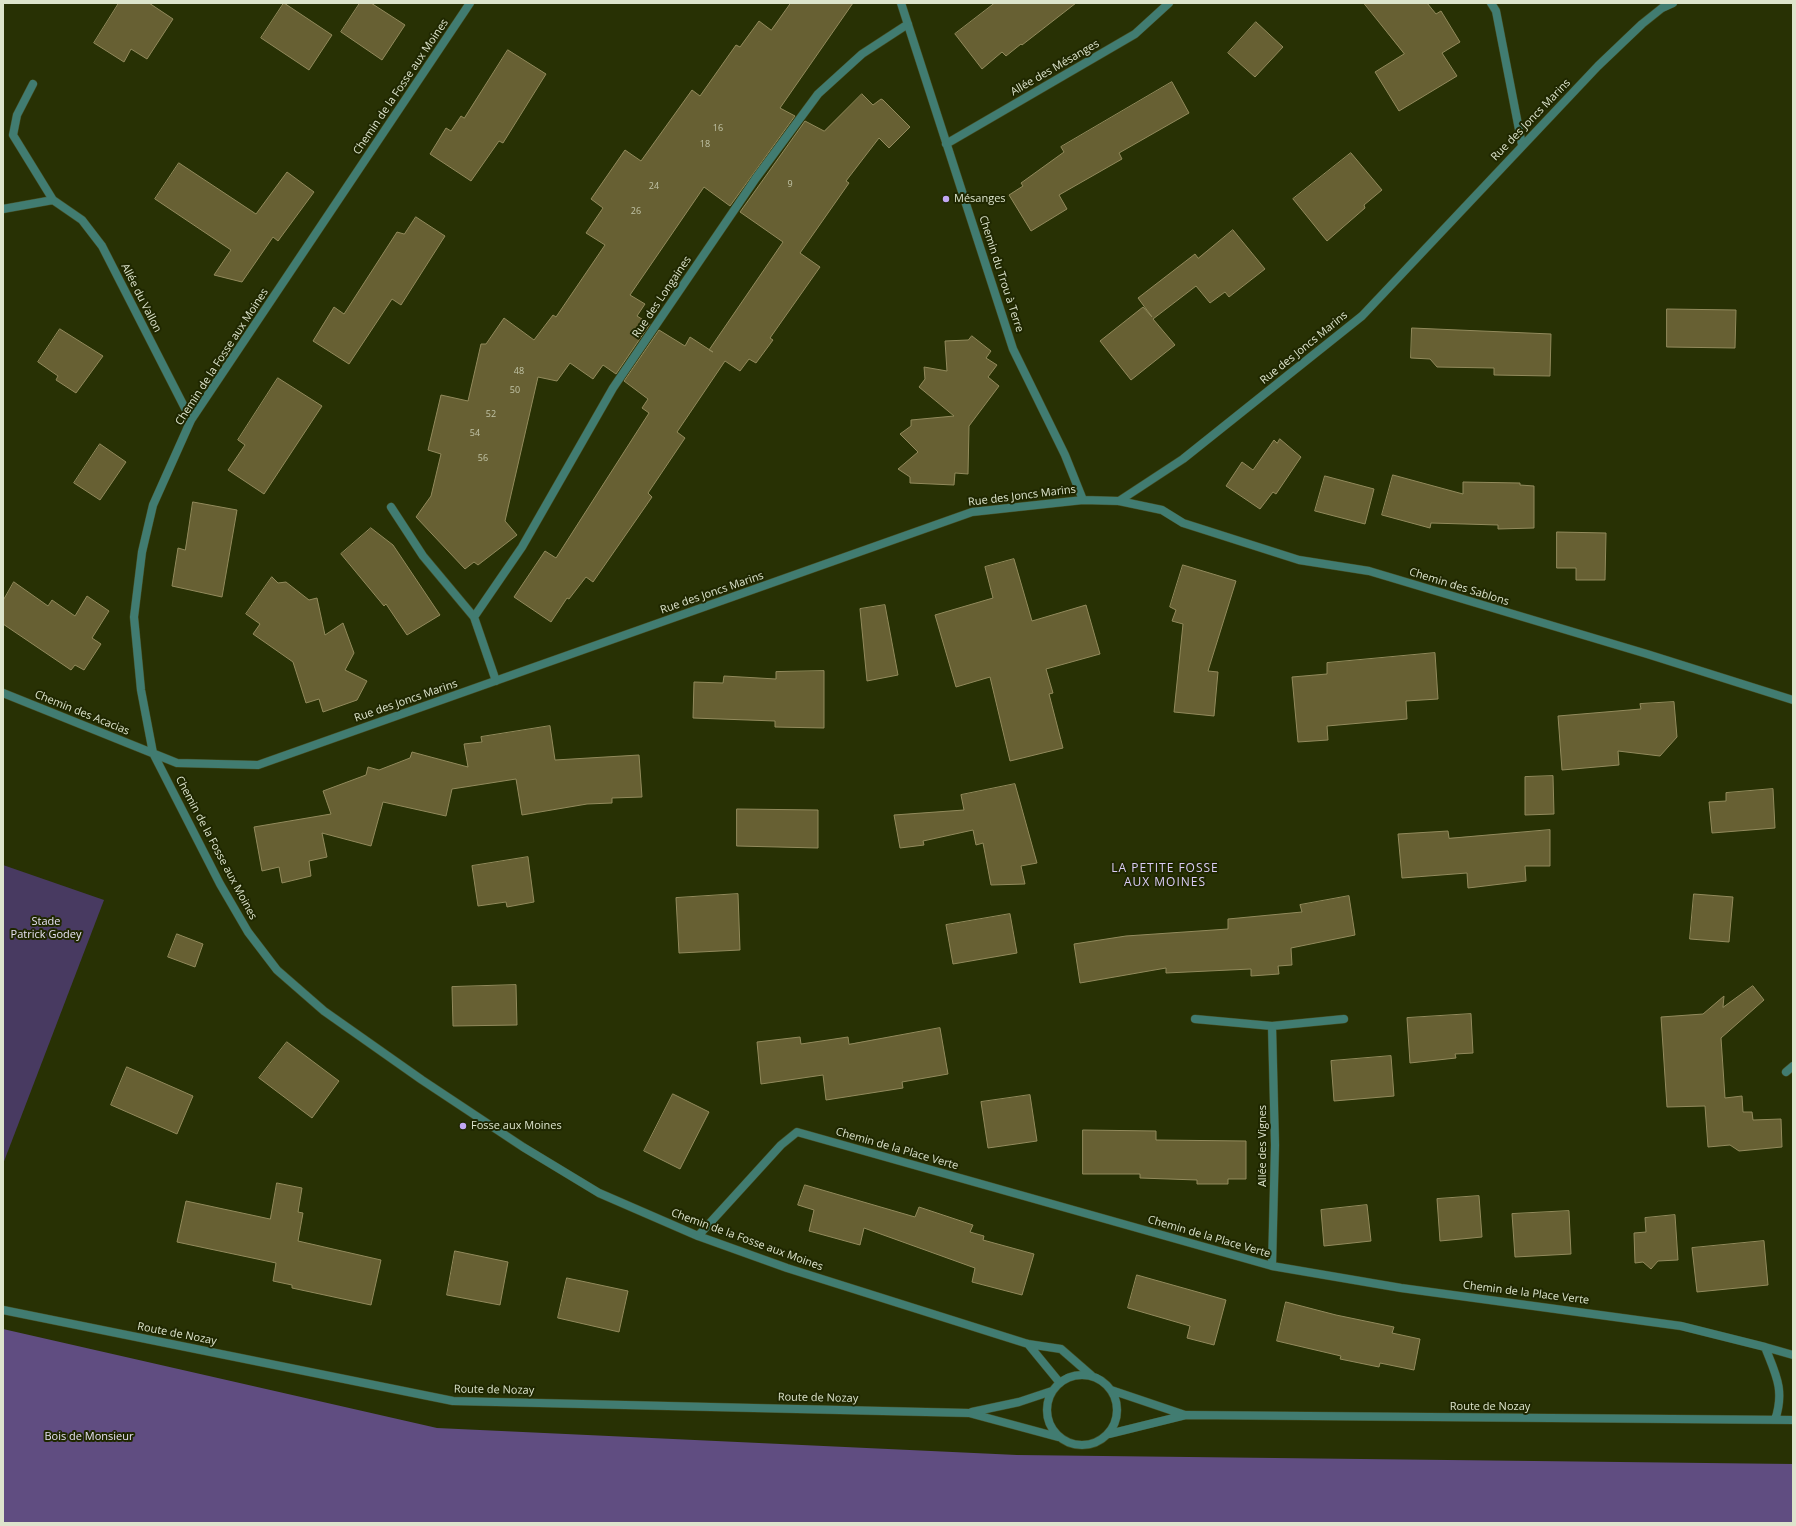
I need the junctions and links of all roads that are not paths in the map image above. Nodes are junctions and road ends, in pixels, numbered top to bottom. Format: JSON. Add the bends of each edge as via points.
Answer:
{"nodes":[{"id":1,"x":470,"y":3,"type":"edge"},
{"id":2,"x":901,"y":3,"type":"edge"},
{"id":3,"x":1169,"y":3,"type":"edge"},
{"id":4,"x":1491,"y":3,"type":"edge"},
{"id":5,"x":1673,"y":3,"type":"edge"},
{"id":6,"x":908,"y":24,"type":"junction"},
{"id":7,"x":33,"y":84,"type":"dead end"},
{"id":8,"x":946,"y":144,"type":"junction"},
{"id":9,"x":1522,"y":145,"type":"junction"},
{"id":10,"x":53,"y":200,"type":"junction"},
{"id":11,"x":3,"y":209,"type":"edge"},
{"id":12,"x":191,"y":420,"type":"junction"},
{"id":13,"x":1083,"y":500,"type":"junction"},
{"id":14,"x":1118,"y":500,"type":"junction"},
{"id":15,"x":391,"y":507,"type":"dead end"},
{"id":16,"x":474,"y":617,"type":"junction"},
{"id":17,"x":496,"y":681,"type":"junction"},
{"id":18,"x":3,"y":693,"type":"edge"},
{"id":19,"x":1793,"y":700,"type":"edge"},
{"id":20,"x":153,"y":753,"type":"junction"},
{"id":21,"x":1195,"y":1019,"type":"dead end"},
{"id":22,"x":1344,"y":1019,"type":"dead end"},
{"id":23,"x":1272,"y":1026,"type":"junction"},
{"id":24,"x":698,"y":1236,"type":"junction"},
{"id":25,"x":1272,"y":1266,"type":"junction"},
{"id":26,"x":3,"y":1310,"type":"edge"},
{"id":27,"x":1028,"y":1344,"type":"junction"},
{"id":28,"x":1765,"y":1347,"type":"junction"},
{"id":29,"x":1793,"y":1355,"type":"edge"},
{"id":30,"x":1092,"y":1376,"type":"junction"},
{"id":31,"x":1060,"y":1383,"type":"junction"},
{"id":32,"x":1111,"y":1390,"type":"junction"},
{"id":33,"x":1052,"y":1391,"type":"junction"},
{"id":34,"x":969,"y":1413,"type":"junction"},
{"id":35,"x":1186,"y":1416,"type":"junction"},
{"id":36,"x":1775,"y":1420,"type":"junction"},
{"id":37,"x":1793,"y":1420,"type":"edge"},
{"id":38,"x":1109,"y":1434,"type":"junction"},
{"id":39,"x":1058,"y":1437,"type":"junction"}],
"edges":[{"from":1,"to":12,"type":"street","name":"Chemin de la Fosse aux Moines"},
{"from":2,"to":6,"type":"street","name":"Chemin du Trou à Terre"},
{"from":3,"to":8,"type":"street","name":"Allée des Mésanges","via":[[1135,34]]},
{"from":4,"to":9,"type":"street","via":[[1496,11]]},
{"from":5,"to":9,"type":"street","name":"Rue des Joncs Marins","via":[[1662,8],[1642,24]]},
{"from":6,"to":8,"type":"street","name":"Chemin du Trou à Terre"},
{"from":6,"to":16,"type":"street","name":"Rue des Longaines","via":[[862,54],[818,94],[756,178],[613,388],[522,547]]},
{"from":7,"to":10,"type":"street","name":"Allée du Vallon","via":[[17,115],[12,135]]},
{"from":8,"to":13,"type":"street","name":"Chemin du Trou à Terre","via":[[1013,349],[1065,455]]},
{"from":9,"to":14,"type":"street","name":"Rue des Joncs Marins","via":[[1362,316],[1183,459]]},
{"from":10,"to":11,"type":"street"},
{"from":10,"to":12,"type":"street","name":"Allée du Vallon","via":[[82,220],[102,246]]},
{"from":12,"to":20,"type":"street","name":"Chemin de la Fosse aux Moines","via":[[153,505],[142,552],[134,617],[141,690]]},
{"from":13,"to":14,"type":"street","name":"Rue des Joncs Marins"},
{"from":13,"to":17,"type":"street","name":"Rue des Joncs Marins","via":[[972,512]]},
{"from":14,"to":19,"type":"street","name":"Chemin des Sablons","via":[[1162,510],[1183,523],[1298,560],[1368,571]]},
{"from":15,"to":16,"type":"street","via":[[423,556]]},
{"from":16,"to":17,"type":"street"},
{"from":17,"to":20,"type":"street","name":"Rue des Joncs Marins","via":[[258,765],[177,763]]},
{"from":18,"to":20,"type":"street","name":"Chemin des Acacias"},
{"from":20,"to":24,"type":"street","name":"Chemin de la Fosse aux Moines","via":[[220,884],[248,932],[277,970],[318,1006],[422,1080],[523,1147],[600,1193]]},
{"from":21,"to":23,"type":"street"},
{"from":22,"to":23,"type":"street"},
{"from":23,"to":25,"type":"street","name":"Allée des Vignes","via":[[1275,1145]]},
{"from":24,"to":25,"type":"street","name":"Chemin de la Place Verte","via":[[781,1145],[797,1132]]},
{"from":24,"to":27,"type":"street","name":"Chemin de la Fosse aux Moines","via":[[787,1268]]},
{"from":25,"to":28,"type":"street","name":"Chemin de la Place Verte","via":[[1401,1288],[1680,1326]]},
{"from":26,"to":34,"type":"street","name":"Route de Nozay","via":[[453,1401]]},
{"from":27,"to":30,"type":"street","name":"Chemin de la Fosse aux Moines","via":[[1061,1349]]},
{"from":27,"to":31,"type":"street"},
{"from":28,"to":29,"type":"street","name":"Chemin de la Place Verte"},
{"from":28,"to":36,"type":"street","via":[[1779,1381],[1780,1404]]},
{"from":30,"to":31,"type":"street","via":[[1080,1374]]},
{"from":30,"to":32,"type":"street"},
{"from":31,"to":33,"type":"street"},
{"from":32,"to":35,"type":"street","name":"Route de Nozay"},
{"from":32,"to":38,"type":"street","via":[[1118,1412],[1116,1424]]},
{"from":33,"to":34,"type":"street","name":"Route de Nozay","via":[[1019,1402]]},
{"from":33,"to":39,"type":"street","via":[[1046,1412],[1050,1425]]},
{"from":34,"to":39,"type":"street","name":"Route de Nozay"},
{"from":35,"to":36,"type":"street","name":"Route de Nozay"},
{"from":35,"to":38,"type":"street","name":"Route de Nozay"},
{"from":36,"to":37,"type":"street","name":"Route de Nozay"},
{"from":38,"to":39,"type":"street","via":[[1098,1443],[1084,1446],[1070,1444]]}]}
